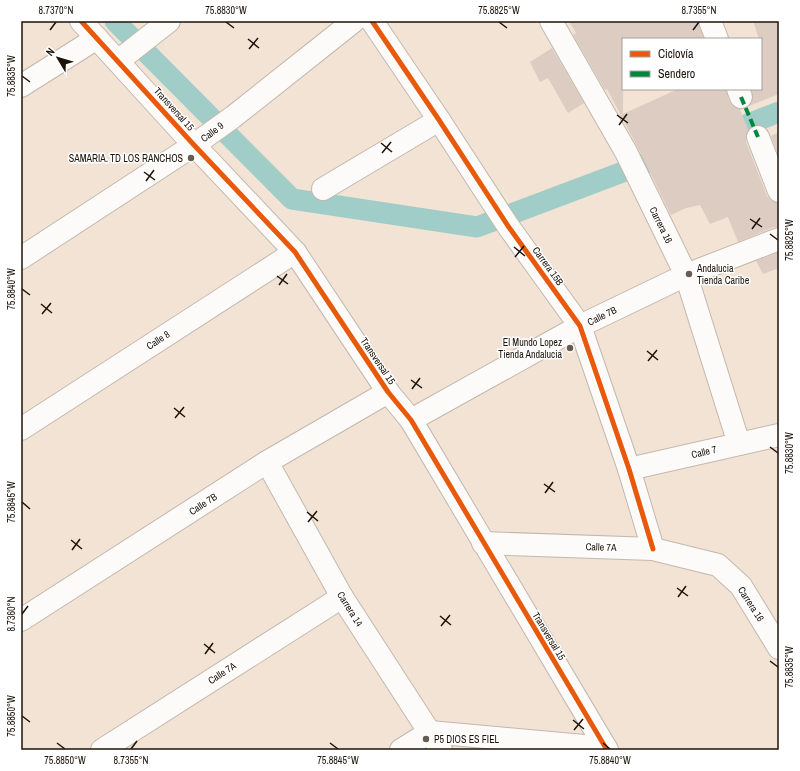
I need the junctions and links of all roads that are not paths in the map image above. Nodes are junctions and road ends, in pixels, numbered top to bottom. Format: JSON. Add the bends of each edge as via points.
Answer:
{"nodes":[{"id":1,"x":81,"y":21,"type":"edge"},
{"id":2,"x":169,"y":21,"type":"edge"},
{"id":3,"x":354,"y":21,"type":"edge"},
{"id":4,"x":372,"y":21,"type":"edge"},
{"id":5,"x":551,"y":21,"type":"edge"},
{"id":6,"x":710,"y":21,"type":"edge"},
{"id":7,"x":97,"y":38,"type":"junction"},
{"id":8,"x":717,"y":38,"type":"edge"},
{"id":9,"x":125,"y":55,"type":"junction"},
{"id":10,"x":21,"y":86,"type":"edge"},
{"id":11,"x":439,"y":120,"type":"junction"},
{"id":12,"x":758,"y":137,"type":"dead end"},
{"id":13,"x":201,"y":140,"type":"junction"},
{"id":14,"x":323,"y":188,"type":"dead end"},
{"id":15,"x":779,"y":191,"type":"edge"},
{"id":16,"x":779,"y":239,"type":"edge"},
{"id":17,"x":294,"y":252,"type":"junction"},
{"id":18,"x":21,"y":258,"type":"edge"},
{"id":19,"x":686,"y":275,"type":"junction"},
{"id":20,"x":580,"y":326,"type":"junction"},
{"id":21,"x":388,"y":392,"type":"junction"},
{"id":22,"x":412,"y":420,"type":"junction"},
{"id":23,"x":21,"y":429,"type":"edge"},
{"id":24,"x":779,"y":435,"type":"edge"},
{"id":25,"x":739,"y":444,"type":"junction"},
{"id":26,"x":267,"y":462,"type":"junction"},
{"id":27,"x":629,"y":469,"type":"junction"},
{"id":28,"x":483,"y":543,"type":"junction"},
{"id":29,"x":653,"y":549,"type":"junction"},
{"id":30,"x":718,"y":565,"type":"joint"},
{"id":31,"x":342,"y":596,"type":"junction"},
{"id":32,"x":21,"y":620,"type":"edge"},
{"id":33,"x":779,"y":648,"type":"edge"},
{"id":34,"x":435,"y":741,"type":"edge"},
{"id":35,"x":606,"y":749,"type":"edge"},
{"id":36,"x":102,"y":750,"type":"edge"},
{"id":37,"x":401,"y":750,"type":"edge"}],
"edges":[{"from":1,"to":7,"type":"street","name":"Transversal 15"},
{"from":2,"to":9,"type":"street"},
{"from":3,"to":13,"type":"street","name":"Calle 9"},
{"from":4,"to":11,"type":"street","name":"Carrera 15B"},
{"from":5,"to":19,"type":"street","name":"Carrera 16","via":[[626,152]]},
{"from":6,"to":8,"type":"street"},
{"from":7,"to":9,"type":"street","name":"Transversal 15"},
{"from":7,"to":10,"type":"street"},
{"from":9,"to":13,"type":"street","name":"Transversal 15"},
{"from":11,"to":14,"type":"street"},
{"from":11,"to":20,"type":"street","name":"Carrera 15B","via":[[503,218]]},
{"from":12,"to":15,"type":"street"},
{"from":13,"to":17,"type":"street","name":"Transversal 15"},
{"from":13,"to":18,"type":"street","name":"Calle 9"},
{"from":16,"to":19,"type":"street","name":"Calle 7B"},
{"from":17,"to":21,"type":"street","name":"Transversal 15"},
{"from":17,"to":23,"type":"street","name":"Calle 8"},
{"from":19,"to":20,"type":"street","name":"Calle 7B"},
{"from":19,"to":25,"type":"street","name":"Carrera 16"},
{"from":20,"to":22,"type":"street","name":"Calle 7B"},
{"from":20,"to":27,"type":"street","name":"Carrera 15B"},
{"from":21,"to":22,"type":"street","name":"Transversal 15"},
{"from":21,"to":26,"type":"street","name":"Calle 7B"},
{"from":22,"to":28,"type":"street","name":"Transversal 15"},
{"from":24,"to":25,"type":"street","name":"Calle 7"},
{"from":25,"to":27,"type":"street","name":"Calle 7"},
{"from":26,"to":31,"type":"street","name":"Carrera 14"},
{"from":26,"to":32,"type":"street","name":"Calle 7B"},
{"from":27,"to":29,"type":"street","name":"Carrera 15B"},
{"from":28,"to":29,"type":"street","name":"Calle 7A"},
{"from":28,"to":35,"type":"street","name":"Transversal 15"},
{"from":29,"to":30,"type":"street","name":"Calle 7A"},
{"from":30,"to":33,"type":"street","name":"Carrera 16","via":[[742,586]]},
{"from":31,"to":34,"type":"street","name":"Carrera 14"},
{"from":31,"to":36,"type":"street","name":"Calle 7A"},
{"from":34,"to":35,"type":"street"},
{"from":34,"to":37,"type":"street"}]}
